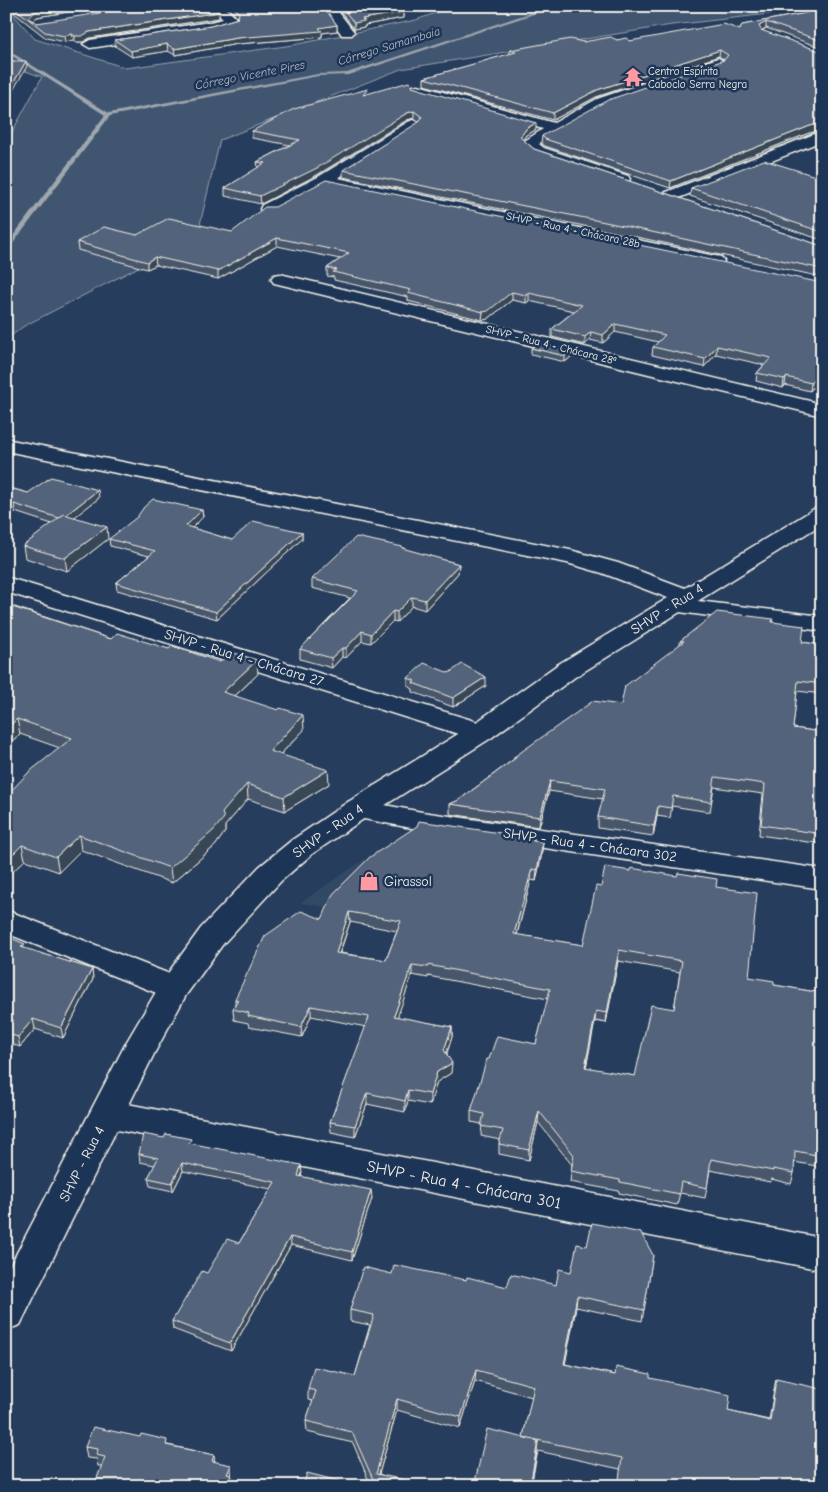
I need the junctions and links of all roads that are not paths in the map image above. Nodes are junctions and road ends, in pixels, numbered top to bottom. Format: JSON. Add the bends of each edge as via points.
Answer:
{"nodes":[{"id":1,"x":216,"y":6,"type":"edge"},
{"id":2,"x":327,"y":6,"type":"edge"},
{"id":3,"x":347,"y":32,"type":"dead end"},
{"id":4,"x":90,"y":44,"type":"dead end"},
{"id":5,"x":718,"y":62,"type":"edge"},
{"id":6,"x":418,"y":89,"type":"edge"},
{"id":7,"x":413,"y":125,"type":"edge"},
{"id":8,"x":556,"y":128,"type":"junction"},
{"id":9,"x":822,"y":136,"type":"edge"},
{"id":10,"x":761,"y":159,"type":"junction"},
{"id":11,"x":787,"y":168,"type":"edge"},
{"id":12,"x":324,"y":180,"type":"junction"},
{"id":13,"x":634,"y":184,"type":"edge"},
{"id":14,"x":652,"y":190,"type":"edge"},
{"id":15,"x":670,"y":196,"type":"junction"},
{"id":16,"x":688,"y":202,"type":"edge"},
{"id":17,"x":268,"y":209,"type":"edge"},
{"id":18,"x":728,"y":264,"type":"edge"},
{"id":19,"x":280,"y":280,"type":"dead end"},
{"id":20,"x":822,"y":410,"type":"edge"},
{"id":21,"x":6,"y":445,"type":"edge"},
{"id":22,"x":822,"y":514,"type":"edge"},
{"id":23,"x":6,"y":584,"type":"edge"},
{"id":24,"x":680,"y":601,"type":"junction"},
{"id":25,"x":822,"y":624,"type":"edge"},
{"id":26,"x":481,"y":732,"type":"junction"},
{"id":27,"x":358,"y":809,"type":"junction"},
{"id":28,"x":822,"y":879,"type":"edge"},
{"id":29,"x":6,"y":920,"type":"edge"},
{"id":30,"x":174,"y":988,"type":"junction"},
{"id":31,"x":107,"y":1114,"type":"junction"},
{"id":32,"x":822,"y":1254,"type":"edge"},
{"id":33,"x":6,"y":1313,"type":"edge"}],
"edges":[{"from":1,"to":4,"type":"street","via":[[232,20]]},
{"from":2,"to":3,"type":"street"},
{"from":5,"to":8,"type":"street","via":[[616,96]]},
{"from":6,"to":8,"type":"street"},
{"from":7,"to":12,"type":"street"},
{"from":8,"to":13,"type":"street","via":[[533,139],[530,144],[539,151]]},
{"from":9,"to":10,"type":"street"},
{"from":10,"to":11,"type":"street"},
{"from":10,"to":15,"type":"street"},
{"from":12,"to":17,"type":"street"},
{"from":12,"to":18,"type":"street","name":"SHVP - Rua 4 - Chácara 28b"},
{"from":14,"to":15,"type":"street"},
{"from":15,"to":16,"type":"street"},
{"from":19,"to":20,"type":"street","name":"SHVP - Rua 4 - Chácara 28ª"},
{"from":21,"to":24,"type":"street","via":[[570,557],[610,568]]},
{"from":22,"to":24,"type":"street","name":"SHVP - Rua 4"},
{"from":23,"to":26,"type":"street","name":"SHVP - Rua 4 - Chácara 27"},
{"from":24,"to":25,"type":"street"},
{"from":24,"to":26,"type":"street","name":"SHVP - Rua 4","via":[[566,671]]},
{"from":26,"to":27,"type":"street","name":"SHVP - Rua 4"},
{"from":27,"to":28,"type":"street","name":"SHVP - Rua 4 - Chácara 302"},
{"from":27,"to":30,"type":"street","name":"SHVP - Rua 4","via":[[302,847],[270,874],[212,936]]},
{"from":29,"to":30,"type":"street"},
{"from":30,"to":31,"type":"street","name":"SHVP - Rua 4"},
{"from":31,"to":32,"type":"street","name":"SHVP - Rua 4 - Chácara 301"},
{"from":31,"to":33,"type":"street","name":"SHVP - Rua 4"}]}
